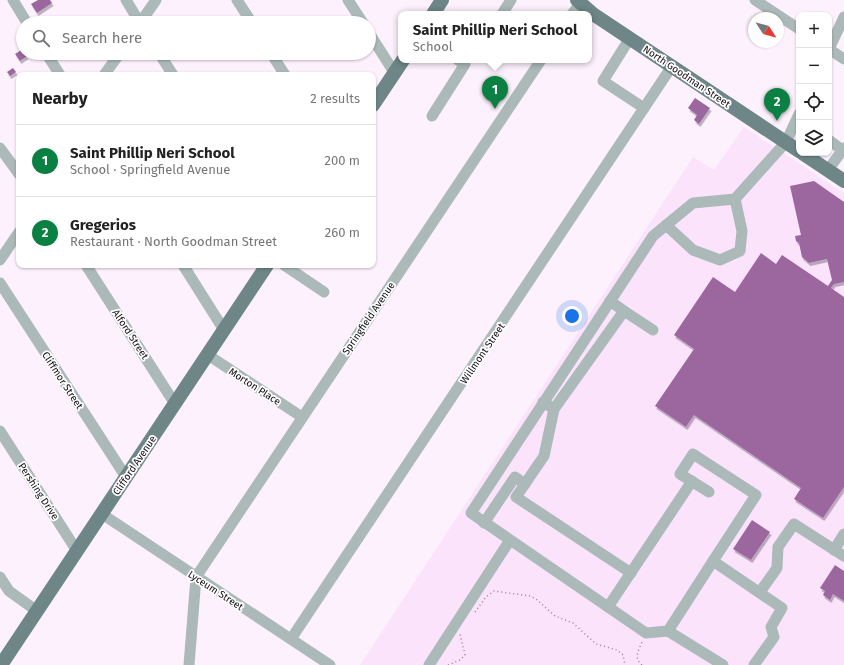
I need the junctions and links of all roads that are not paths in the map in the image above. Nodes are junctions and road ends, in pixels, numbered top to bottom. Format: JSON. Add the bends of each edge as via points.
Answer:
{"nodes":[{"id":1,"x":13,"y":0,"type":"edge"},
{"id":2,"x":126,"y":0,"type":"edge"},
{"id":3,"x":156,"y":0,"type":"edge"},
{"id":4,"x":237,"y":0,"type":"edge"},
{"id":5,"x":348,"y":0,"type":"edge"},
{"id":6,"x":442,"y":0,"type":"edge"},
{"id":7,"x":511,"y":0,"type":"edge"},
{"id":8,"x":755,"y":0,"type":"edge"},
{"id":9,"x":435,"y":11,"type":"edge"},
{"id":10,"x":504,"y":11,"type":"edge"},
{"id":11,"x":592,"y":15,"type":"edge"},
{"id":12,"x":23,"y":16,"type":"edge"},
{"id":13,"x":136,"y":16,"type":"edge"},
{"id":14,"x":145,"y":16,"type":"edge"},
{"id":15,"x":247,"y":16,"type":"edge"},
{"id":16,"x":358,"y":16,"type":"edge"},
{"id":17,"x":844,"y":17,"type":"edge"},
{"id":18,"x":796,"y":27,"type":"edge"},
{"id":19,"x":630,"y":38,"type":"junction"},
{"id":20,"x":376,"y":44,"type":"edge"},
{"id":21,"x":829,"y":48,"type":"edge"},
{"id":22,"x":832,"y":51,"type":"edge"},
{"id":23,"x":844,"y":59,"type":"edge"},
{"id":24,"x":50,"y":60,"type":"edge"},
{"id":25,"x":115,"y":60,"type":"edge"},
{"id":26,"x":163,"y":60,"type":"edge"},
{"id":27,"x":275,"y":60,"type":"edge"},
{"id":28,"x":401,"y":63,"type":"edge"},
{"id":29,"x":463,"y":63,"type":"edge"},
{"id":30,"x":539,"y":63,"type":"edge"},
{"id":31,"x":672,"y":66,"type":"junction"},
{"id":32,"x":58,"y":72,"type":"edge"},
{"id":33,"x":106,"y":72,"type":"edge"},
{"id":34,"x":171,"y":72,"type":"edge"},
{"id":35,"x":283,"y":72,"type":"edge"},
{"id":36,"x":394,"y":72,"type":"junction"},
{"id":37,"x":376,"y":100,"type":"edge"},
{"id":38,"x":644,"y":108,"type":"junction"},
{"id":39,"x":432,"y":116,"type":"dead end"},
{"id":40,"x":797,"y":120,"type":"edge"},
{"id":41,"x":786,"y":142,"type":"junction"},
{"id":42,"x":832,"y":142,"type":"edge"},
{"id":43,"x":0,"y":148,"type":"edge"},
{"id":44,"x":796,"y":149,"type":"edge"},
{"id":45,"x":843,"y":149,"type":"edge"},
{"id":46,"x":807,"y":156,"type":"edge"},
{"id":47,"x":16,"y":170,"type":"edge"},
{"id":48,"x":828,"y":170,"type":"junction"},
{"id":49,"x":844,"y":181,"type":"edge"},
{"id":50,"x":735,"y":199,"type":"junction"},
{"id":51,"x":666,"y":225,"type":"junction"},
{"id":52,"x":16,"y":236,"type":"edge"},
{"id":53,"x":0,"y":260,"type":"edge"},
{"id":54,"x":88,"y":268,"type":"edge"},
{"id":55,"x":185,"y":268,"type":"edge"},
{"id":56,"x":265,"y":268,"type":"edge"},
{"id":57,"x":288,"y":268,"type":"edge"},
{"id":58,"x":0,"y":283,"type":"edge"},
{"id":59,"x":324,"y":292,"type":"dead end"},
{"id":60,"x":610,"y":301,"type":"junction"},
{"id":61,"x":624,"y":311,"type":"junction"},
{"id":62,"x":224,"y":330,"type":"junction"},
{"id":63,"x":653,"y":330,"type":"dead end"},
{"id":64,"x":208,"y":355,"type":"junction"},
{"id":65,"x":543,"y":402,"type":"junction"},
{"id":66,"x":175,"y":404,"type":"junction"},
{"id":67,"x":554,"y":409,"type":"junction"},
{"id":68,"x":302,"y":417,"type":"junction"},
{"id":69,"x":0,"y":431,"type":"edge"},
{"id":70,"x":126,"y":477,"type":"junction"},
{"id":71,"x":692,"y":481,"type":"junction"},
{"id":72,"x":525,"y":484,"type":"junction"},
{"id":73,"x":709,"y":492,"type":"dead end"},
{"id":74,"x":102,"y":514,"type":"junction"},
{"id":75,"x":484,"y":523,"type":"junction"},
{"id":76,"x":844,"y":534,"type":"edge"},
{"id":77,"x":510,"y":540,"type":"junction"},
{"id":78,"x":834,"y":550,"type":"junction"},
{"id":79,"x":77,"y":551,"type":"junction"},
{"id":80,"x":844,"y":556,"type":"edge"},
{"id":81,"x":713,"y":561,"type":"junction"},
{"id":82,"x":631,"y":573,"type":"junction"},
{"id":83,"x":196,"y":577,"type":"junction"},
{"id":84,"x":0,"y":578,"type":"edge"},
{"id":85,"x":760,"y":592,"type":"junction"},
{"id":86,"x":608,"y":607,"type":"junction"},
{"id":87,"x":37,"y":611,"type":"junction"},
{"id":88,"x":668,"y":631,"type":"junction"},
{"id":89,"x":291,"y":640,"type":"junction"},
{"id":90,"x":1,"y":665,"type":"edge"},
{"id":91,"x":189,"y":665,"type":"edge"},
{"id":92,"x":330,"y":665,"type":"edge"},
{"id":93,"x":429,"y":665,"type":"edge"},
{"id":94,"x":723,"y":665,"type":"edge"},
{"id":95,"x":754,"y":665,"type":"edge"}],
"edges":[{"from":1,"to":12,"type":"street"},
{"from":2,"to":13,"type":"street"},
{"from":3,"to":14,"type":"street"},
{"from":4,"to":15,"type":"street"},
{"from":5,"to":16,"type":"street"},
{"from":6,"to":9,"type":"main road"},
{"from":7,"to":10,"type":"street"},
{"from":8,"to":18,"type":"street"},
{"from":11,"to":19,"type":"main road","name":"North Goodman Street"},
{"from":17,"to":21,"type":"street"},
{"from":19,"to":31,"type":"main road","name":"North Goodman Street"},
{"from":19,"to":38,"type":"street","via":[[603,81]]},
{"from":20,"to":36,"type":"street"},
{"from":22,"to":23,"type":"street"},
{"from":24,"to":32,"type":"street"},
{"from":25,"to":33,"type":"street"},
{"from":26,"to":34,"type":"street"},
{"from":27,"to":35,"type":"street"},
{"from":28,"to":36,"type":"main road"},
{"from":29,"to":39,"type":"street"},
{"from":30,"to":68,"type":"street","name":"Springfield Avenue"},
{"from":31,"to":38,"type":"street","name":"Willmont Street"},
{"from":31,"to":41,"type":"main road","name":"North Goodman Street"},
{"from":36,"to":37,"type":"main road"},
{"from":38,"to":89,"type":"street","name":"Willmont Street"},
{"from":40,"to":41,"type":"street"},
{"from":41,"to":44,"type":"main road","name":"North Goodman Street"},
{"from":41,"to":50,"type":"street"},
{"from":42,"to":45,"type":"street"},
{"from":43,"to":47,"type":"street"},
{"from":45,"to":48,"type":"street"},
{"from":46,"to":48,"type":"main road"},
{"from":48,"to":49,"type":"main road"},
{"from":50,"to":51,"type":"street","via":[[693,203]]},
{"from":50,"to":51,"type":"street","via":[[742,230],[740,251],[720,260],[694,250]]},
{"from":51,"to":60,"type":"street","via":[[653,236]]},
{"from":52,"to":53,"type":"street"},
{"from":54,"to":66,"type":"street","name":"Alford Street"},
{"from":55,"to":62,"type":"street"},
{"from":56,"to":62,"type":"main road","name":"Clifford Avenue"},
{"from":57,"to":59,"type":"street"},
{"from":58,"to":70,"type":"street","name":"Cliffmor Street"},
{"from":60,"to":61,"type":"street"},
{"from":60,"to":65,"type":"street"},
{"from":61,"to":63,"type":"street"},
{"from":61,"to":67,"type":"street"},
{"from":62,"to":64,"type":"main road","name":"Clifford Avenue"},
{"from":64,"to":66,"type":"main road","name":"Clifford Avenue"},
{"from":64,"to":68,"type":"street","name":"Morton Place"},
{"from":65,"to":67,"type":"street"},
{"from":65,"to":75,"type":"street","via":[[471,513]]},
{"from":66,"to":70,"type":"main road","name":"Clifford Avenue"},
{"from":67,"to":72,"type":"street","via":[[544,456]]},
{"from":68,"to":83,"type":"street","name":"Springfield Avenue"},
{"from":69,"to":79,"type":"street","name":"Pershing Drive"},
{"from":70,"to":74,"type":"main road","name":"Clifford Avenue"},
{"from":71,"to":73,"type":"street"},
{"from":71,"to":81,"type":"street","via":[[680,474],[693,454],[756,495]]},
{"from":71,"to":82,"type":"street"},
{"from":72,"to":75,"type":"street","via":[[515,477]]},
{"from":72,"to":82,"type":"street","via":[[516,497]]},
{"from":74,"to":79,"type":"main road","name":"Clifford Avenue"},
{"from":74,"to":83,"type":"street","name":"Lyceum Street"},
{"from":75,"to":77,"type":"street"},
{"from":76,"to":78,"type":"street"},
{"from":77,"to":86,"type":"street"},
{"from":77,"to":93,"type":"street"},
{"from":78,"to":80,"type":"street"},
{"from":78,"to":85,"type":"street","via":[[794,524],[778,547],[777,568]]},
{"from":79,"to":87,"type":"main road","name":"Clifford Avenue"},
{"from":81,"to":85,"type":"street"},
{"from":81,"to":88,"type":"street"},
{"from":82,"to":86,"type":"street"},
{"from":83,"to":89,"type":"street","name":"Lyceum Street"},
{"from":83,"to":91,"type":"street"},
{"from":84,"to":87,"type":"street","via":[[9,591]]},
{"from":85,"to":95,"type":"street","via":[[782,608],[770,627],[774,637]]},
{"from":86,"to":88,"type":"street","via":[[646,633]]},
{"from":87,"to":90,"type":"main road","name":"Clifford Avenue"},
{"from":88,"to":94,"type":"street"},
{"from":89,"to":92,"type":"street","name":"Lyceum Street"}]}
